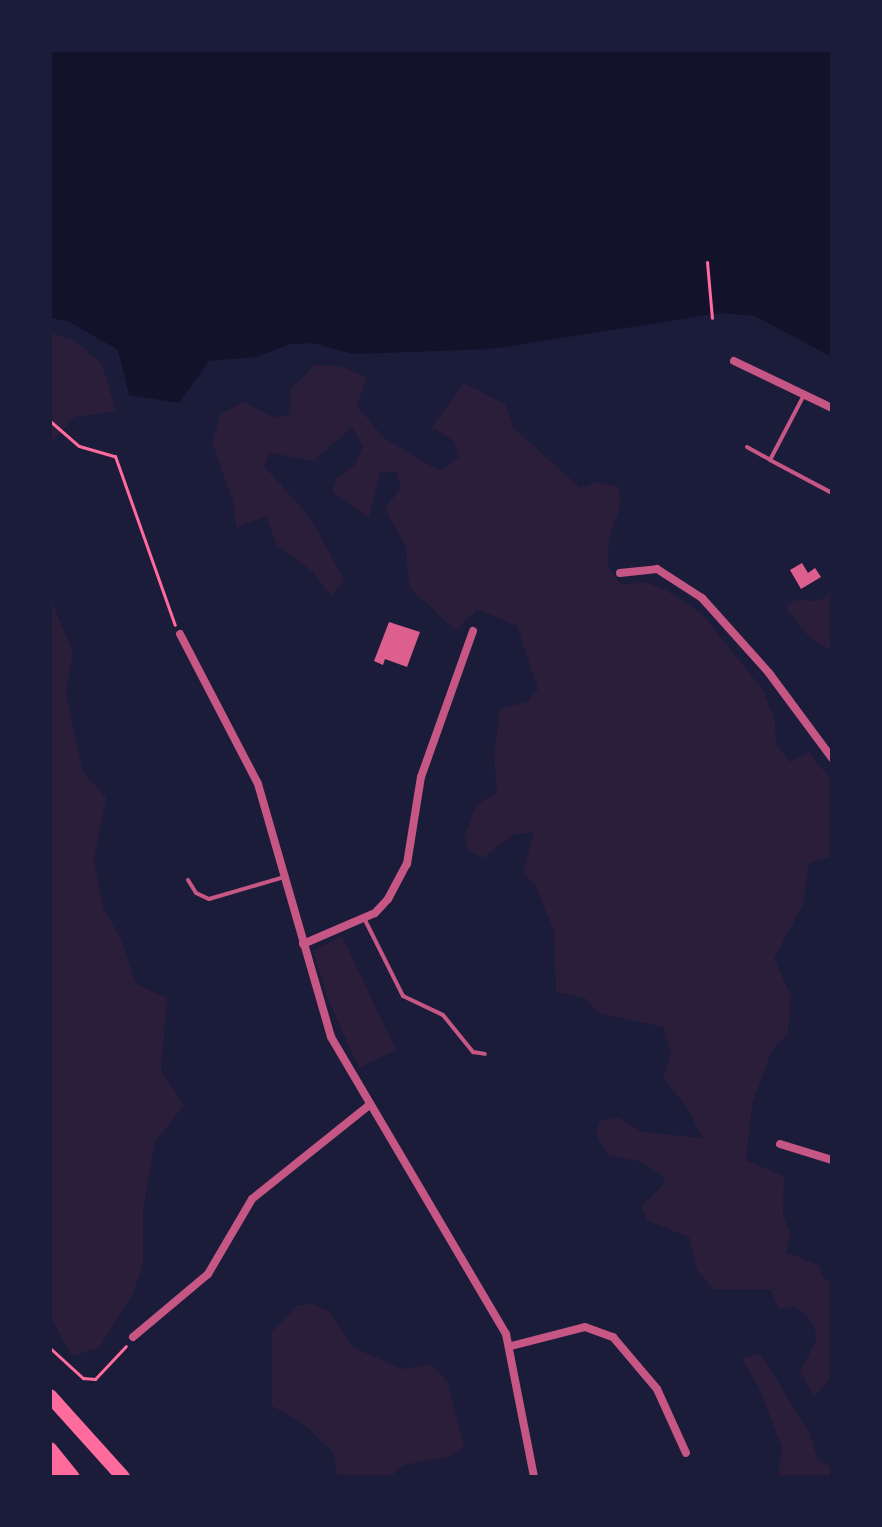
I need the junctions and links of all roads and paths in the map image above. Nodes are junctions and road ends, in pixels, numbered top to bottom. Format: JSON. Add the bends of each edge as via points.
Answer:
{"nodes":[{"id":1,"x":707,"y":262,"type":"dead end"},
{"id":2,"x":712,"y":318,"type":"dead end"},
{"id":3,"x":734,"y":361,"type":"dead end"},
{"id":4,"x":805,"y":393,"type":"junction"},
{"id":5,"x":832,"y":408,"type":"edge"},
{"id":6,"x":50,"y":421,"type":"edge"},
{"id":7,"x":747,"y":447,"type":"dead end"},
{"id":8,"x":770,"y":460,"type":"junction"},
{"id":9,"x":832,"y":493,"type":"edge"},
{"id":10,"x":620,"y":573,"type":"dead end"},
{"id":11,"x":473,"y":631,"type":"dead end"},
{"id":12,"x":180,"y":634,"type":"joint"},
{"id":13,"x":832,"y":758,"type":"edge"},
{"id":14,"x":284,"y":877,"type":"junction"},
{"id":15,"x":188,"y":880,"type":"dead end"},
{"id":16,"x":364,"y":918,"type":"junction"},
{"id":17,"x":303,"y":944,"type":"junction"},
{"id":18,"x":485,"y":1054,"type":"dead end"},
{"id":19,"x":368,"y":1106,"type":"junction"},
{"id":20,"x":780,"y":1144,"type":"dead end"},
{"id":21,"x":832,"y":1160,"type":"edge"},
{"id":22,"x":133,"y":1337,"type":"joint"},
{"id":23,"x":511,"y":1346,"type":"junction"},
{"id":24,"x":50,"y":1348,"type":"edge"},
{"id":25,"x":50,"y":1396,"type":"edge"},
{"id":26,"x":50,"y":1449,"type":"edge"},
{"id":27,"x":686,"y":1453,"type":"dead end"},
{"id":28,"x":50,"y":1468,"type":"edge"},
{"id":29,"x":56,"y":1477,"type":"edge"},
{"id":30,"x":73,"y":1477,"type":"edge"},
{"id":31,"x":123,"y":1477,"type":"edge"},
{"id":32,"x":534,"y":1477,"type":"edge"}],
"edges":[{"from":1,"to":2,"type":"path"},
{"from":3,"to":4,"type":"street"},
{"from":4,"to":5,"type":"street"},
{"from":4,"to":8,"type":"lane"},
{"from":6,"to":12,"type":"path","via":[[65,437],[115,456]]},
{"from":7,"to":8,"type":"lane"},
{"from":8,"to":9,"type":"lane"},
{"from":10,"to":13,"type":"street","via":[[657,569],[702,598],[788,696]]},
{"from":11,"to":16,"type":"street","via":[[421,777],[407,864],[382,908]]},
{"from":12,"to":14,"type":"street","via":[[250,765]]},
{"from":14,"to":15,"type":"lane","via":[[209,899],[196,893]]},
{"from":14,"to":17,"type":"street"},
{"from":16,"to":17,"type":"street"},
{"from":16,"to":18,"type":"lane","via":[[403,996],[443,1015],[473,1052]]},
{"from":17,"to":19,"type":"street","via":[[331,1037]]},
{"from":19,"to":22,"type":"street","via":[[252,1199],[208,1274]]},
{"from":19,"to":23,"type":"street"},
{"from":20,"to":21,"type":"street"},
{"from":22,"to":24,"type":"path","via":[[95,1379],[83,1378]]},
{"from":23,"to":27,"type":"street","via":[[585,1327],[613,1337],[657,1389]]},
{"from":23,"to":32,"type":"street"},
{"from":25,"to":31,"type":"highway"},
{"from":26,"to":30,"type":"highway"},
{"from":28,"to":29,"type":"highway"}]}
